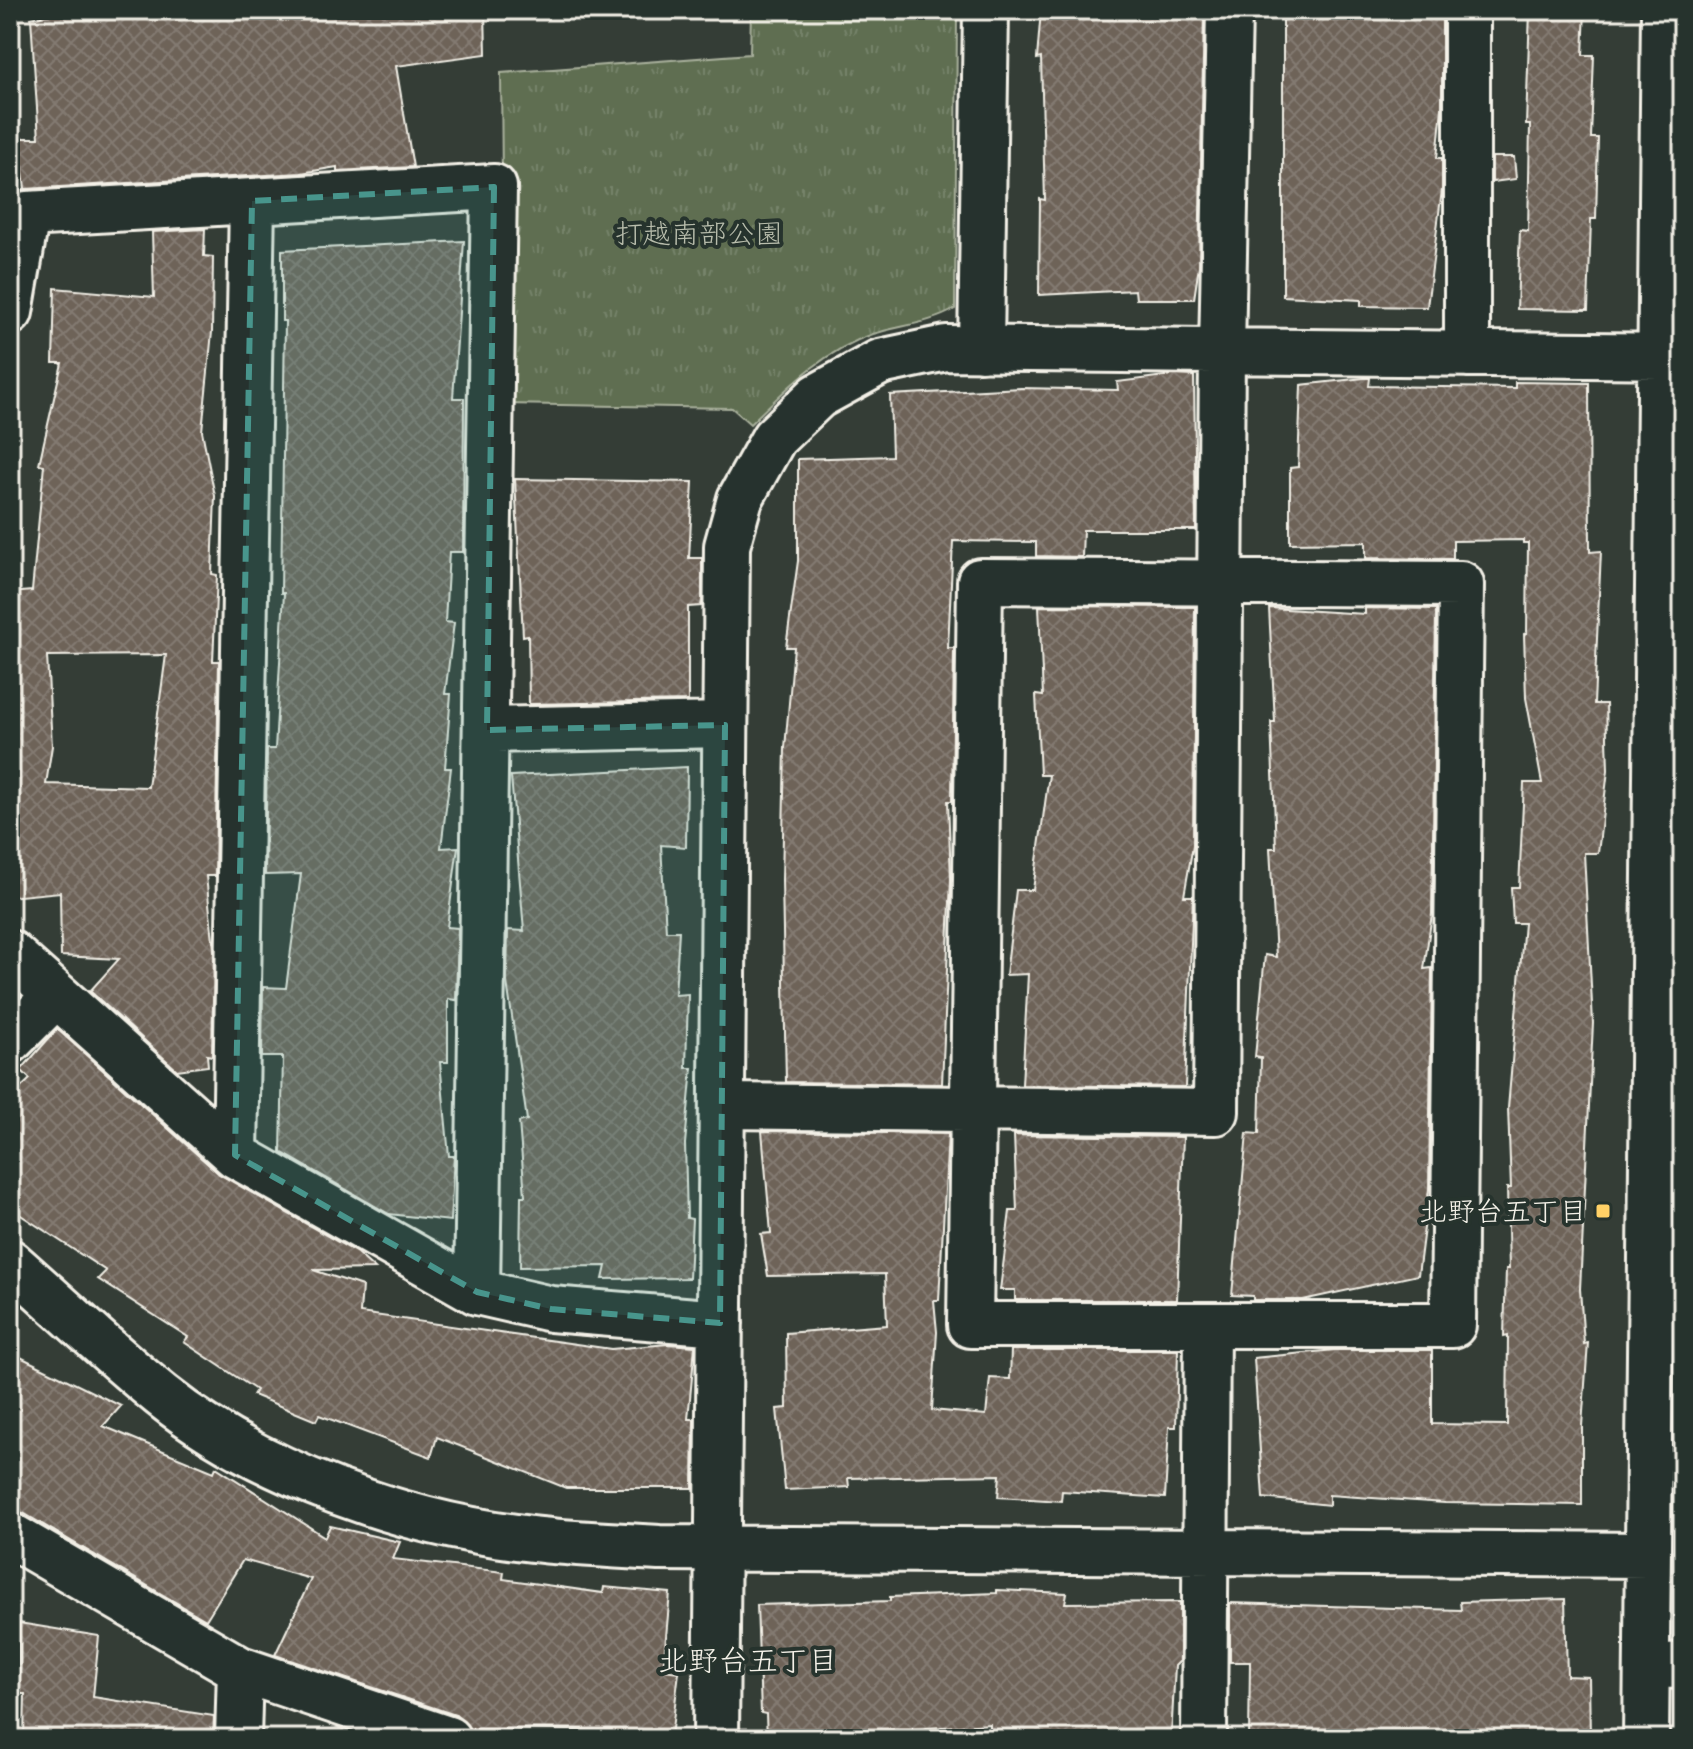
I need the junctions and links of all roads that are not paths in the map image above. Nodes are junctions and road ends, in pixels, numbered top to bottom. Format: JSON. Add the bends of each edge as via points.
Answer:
{"nodes":[{"id":1,"x":986,"y":10,"type":"edge"},
{"id":2,"x":1229,"y":10,"type":"edge"},
{"id":3,"x":1467,"y":10,"type":"edge"},
{"id":4,"x":1664,"y":10,"type":"edge"},
{"id":5,"x":252,"y":201,"type":"junction"},
{"id":6,"x":10,"y":312,"type":"edge"},
{"id":7,"x":981,"y":349,"type":"junction"},
{"id":8,"x":1222,"y":351,"type":"junction"},
{"id":9,"x":1467,"y":354,"type":"junction"},
{"id":10,"x":1672,"y":356,"type":"edge"},
{"id":11,"x":1220,"y":585,"type":"junction"},
{"id":12,"x":725,"y":725,"type":"junction"},
{"id":13,"x":487,"y":730,"type":"junction"},
{"id":14,"x":10,"y":953,"type":"edge"},
{"id":15,"x":56,"y":995,"type":"junction"},
{"id":16,"x":10,"y":1041,"type":"edge"},
{"id":17,"x":722,"y":1106,"type":"junction"},
{"id":18,"x":972,"y":1109,"type":"junction"},
{"id":19,"x":235,"y":1155,"type":"junction"},
{"id":20,"x":10,"y":1262,"type":"edge"},
{"id":21,"x":477,"y":1292,"type":"junction"},
{"id":22,"x":1667,"y":1310,"type":"edge"},
{"id":23,"x":720,"y":1323,"type":"junction"},
{"id":24,"x":1207,"y":1325,"type":"junction"},
{"id":25,"x":10,"y":1535,"type":"edge"},
{"id":26,"x":718,"y":1549,"type":"junction"},
{"id":27,"x":1208,"y":1552,"type":"junction"},
{"id":28,"x":1648,"y":1555,"type":"junction"},
{"id":29,"x":1665,"y":1665,"type":"edge"},
{"id":30,"x":240,"y":1669,"type":"junction"},
{"id":31,"x":238,"y":1739,"type":"edge"},
{"id":32,"x":448,"y":1739,"type":"edge"},
{"id":33,"x":716,"y":1739,"type":"edge"},
{"id":34,"x":1204,"y":1739,"type":"edge"},
{"id":35,"x":1646,"y":1739,"type":"edge"}],
"edges":[{"from":1,"to":7,"type":"street"},
{"from":2,"to":8,"type":"street"},
{"from":3,"to":9,"type":"street"},
{"from":4,"to":10,"type":"street"},
{"from":5,"to":6,"type":"street","via":[[27,214]]},
{"from":5,"to":13,"type":"street","via":[[494,187]]},
{"from":5,"to":19,"type":"street"},
{"from":7,"to":8,"type":"street"},
{"from":7,"to":12,"type":"street","via":[[946,348],[880,362],[818,396],[774,438],[740,499],[727,546]]},
{"from":8,"to":9,"type":"street"},
{"from":8,"to":11,"type":"street"},
{"from":9,"to":10,"type":"street"},
{"from":10,"to":22,"type":"street"},
{"from":11,"to":18,"type":"street","via":[[980,581]]},
{"from":11,"to":18,"type":"street","via":[[1216,1112]]},
{"from":11,"to":24,"type":"street","via":[[1461,584],[1453,1325]]},
{"from":12,"to":13,"type":"street"},
{"from":12,"to":17,"type":"street"},
{"from":13,"to":21,"type":"street"},
{"from":14,"to":15,"type":"street"},
{"from":15,"to":16,"type":"street"},
{"from":15,"to":19,"type":"street"},
{"from":17,"to":18,"type":"street"},
{"from":17,"to":23,"type":"street"},
{"from":18,"to":24,"type":"street","via":[[970,1325]]},
{"from":19,"to":21,"type":"street"},
{"from":20,"to":26,"type":"street","via":[[163,1396],[234,1442],[313,1481],[419,1518],[531,1539]]},
{"from":21,"to":23,"type":"street","via":[[551,1309]]},
{"from":22,"to":28,"type":"street"},
{"from":23,"to":26,"type":"street"},
{"from":24,"to":27,"type":"street"},
{"from":25,"to":30,"type":"street"},
{"from":26,"to":27,"type":"street"},
{"from":26,"to":33,"type":"street"},
{"from":27,"to":28,"type":"street"},
{"from":27,"to":34,"type":"street"},
{"from":28,"to":29,"type":"street"},
{"from":29,"to":35,"type":"street"},
{"from":30,"to":31,"type":"street"},
{"from":30,"to":32,"type":"street"}]}
